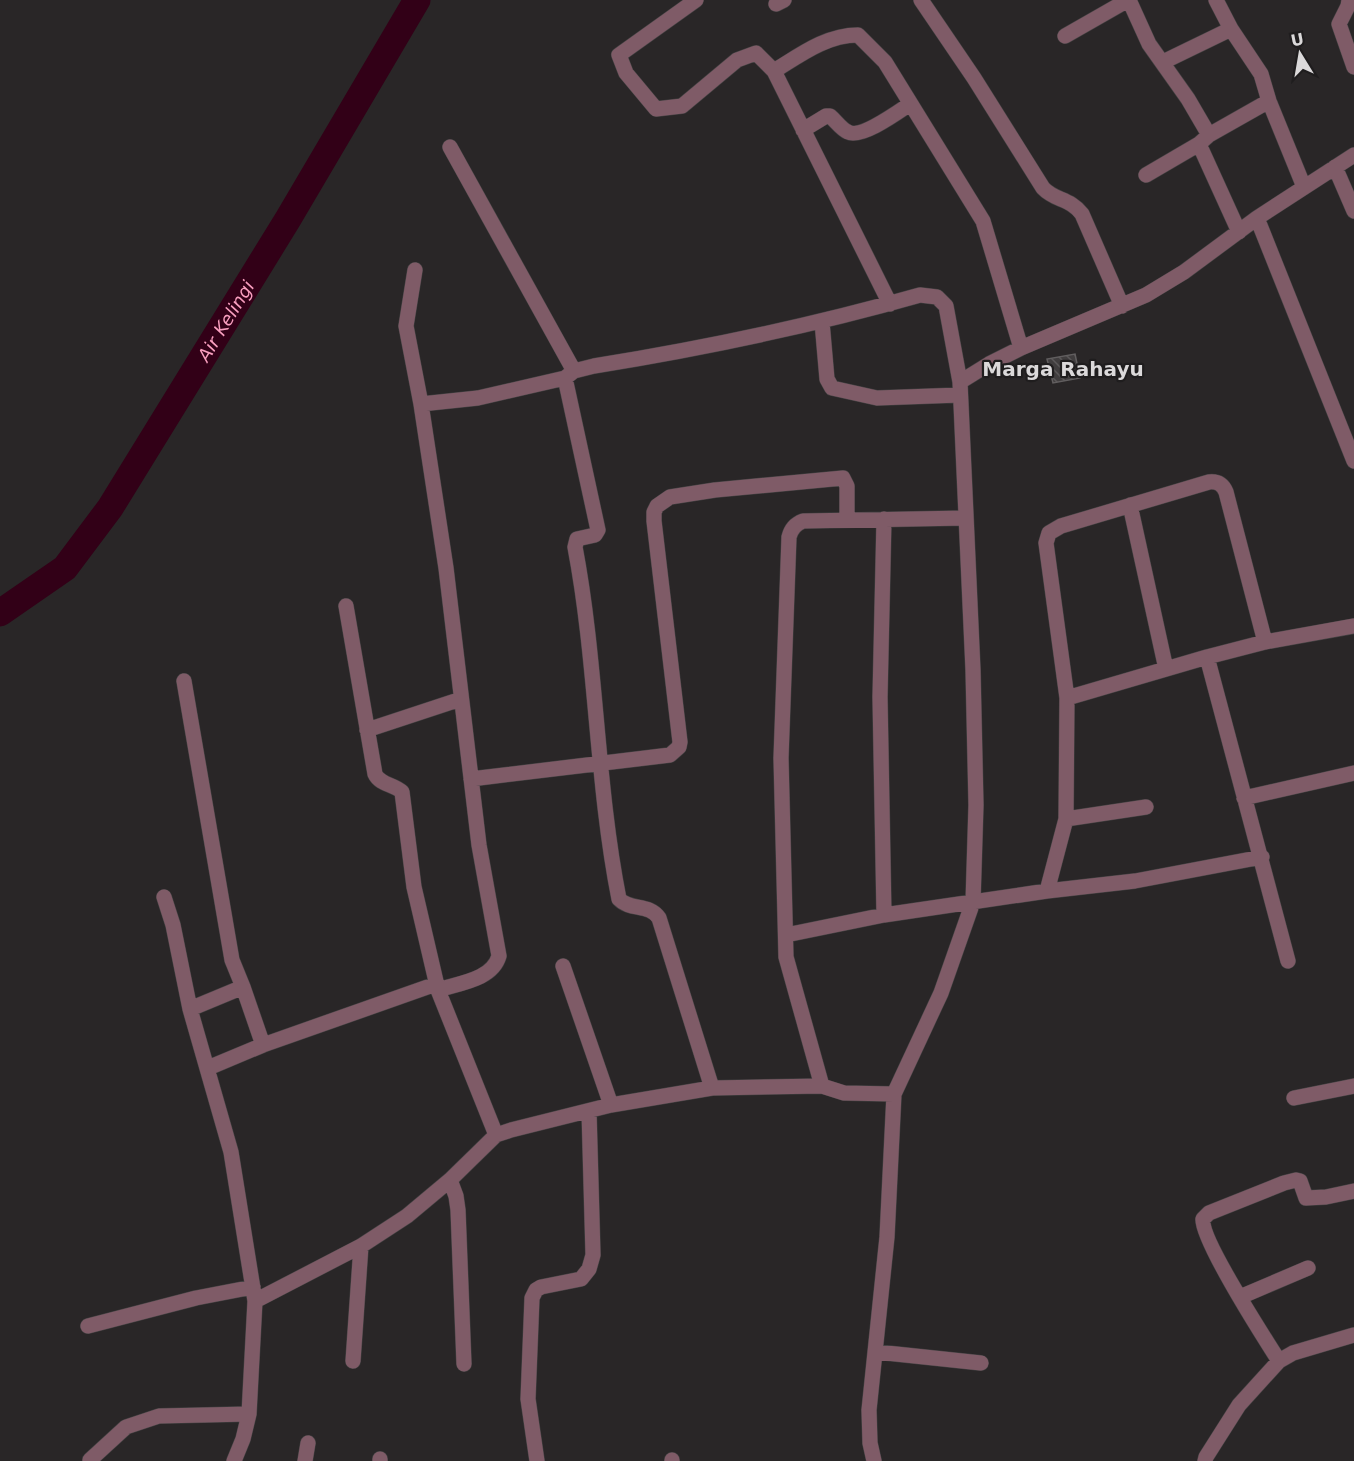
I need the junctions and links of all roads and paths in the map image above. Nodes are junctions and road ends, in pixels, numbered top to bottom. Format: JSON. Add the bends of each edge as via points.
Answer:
{"nodes":[{"id":1,"x":696,"y":0,"type":"edge"},
{"id":2,"x":921,"y":0,"type":"edge"},
{"id":3,"x":1129,"y":0,"type":"edge"},
{"id":4,"x":1216,"y":0,"type":"edge"},
{"id":5,"x":1348,"y":0,"type":"edge"},
{"id":6,"x":1231,"y":29,"type":"junction"},
{"id":7,"x":1065,"y":36,"type":"dead end"},
{"id":8,"x":1163,"y":62,"type":"junction"},
{"id":9,"x":1354,"y":67,"type":"edge"},
{"id":10,"x":774,"y":71,"type":"junction"},
{"id":11,"x":1269,"y":101,"type":"junction"},
{"id":12,"x":910,"y":104,"type":"junction"},
{"id":13,"x":803,"y":130,"type":"junction"},
{"id":14,"x":1204,"y":140,"type":"junction"},
{"id":15,"x":450,"y":147,"type":"dead end"},
{"id":16,"x":1354,"y":155,"type":"edge"},
{"id":17,"x":1335,"y":167,"type":"junction"},
{"id":18,"x":1146,"y":175,"type":"dead end"},
{"id":19,"x":1304,"y":187,"type":"junction"},
{"id":20,"x":1354,"y":211,"type":"edge"},
{"id":21,"x":1257,"y":218,"type":"junction"},
{"id":22,"x":1239,"y":232,"type":"junction"},
{"id":23,"x":415,"y":270,"type":"dead end"},
{"id":24,"x":890,"y":304,"type":"junction"},
{"id":25,"x":1122,"y":306,"type":"junction"},
{"id":26,"x":822,"y":322,"type":"junction"},
{"id":27,"x":1021,"y":348,"type":"junction"},
{"id":28,"x":569,"y":375,"type":"junction"},
{"id":29,"x":960,"y":388,"type":"junction"},
{"id":30,"x":421,"y":404,"type":"junction"},
{"id":31,"x":1354,"y":461,"type":"edge"},
{"id":32,"x":1130,"y":505,"type":"junction"},
{"id":33,"x":966,"y":518,"type":"junction"},
{"id":34,"x":847,"y":519,"type":"junction"},
{"id":35,"x":884,"y":519,"type":"junction"},
{"id":36,"x":346,"y":606,"type":"dead end"},
{"id":37,"x":1354,"y":626,"type":"edge"},
{"id":38,"x":1265,"y":642,"type":"junction"},
{"id":39,"x":1207,"y":657,"type":"junction"},
{"id":40,"x":1166,"y":669,"type":"junction"},
{"id":41,"x":184,"y":681,"type":"dead end"},
{"id":42,"x":1067,"y":698,"type":"junction"},
{"id":43,"x":461,"y":699,"type":"junction"},
{"id":44,"x":367,"y":730,"type":"junction"},
{"id":45,"x":599,"y":765,"type":"junction"},
{"id":46,"x":1354,"y":773,"type":"edge"},
{"id":47,"x":471,"y":779,"type":"junction"},
{"id":48,"x":1244,"y":798,"type":"junction"},
{"id":49,"x":1146,"y":807,"type":"dead end"},
{"id":50,"x":1066,"y":819,"type":"junction"},
{"id":51,"x":1262,"y":857,"type":"junction"},
{"id":52,"x":1047,"y":891,"type":"junction"},
{"id":53,"x":164,"y":897,"type":"dead end"},
{"id":54,"x":973,"y":902,"type":"junction"},
{"id":55,"x":884,"y":915,"type":"junction"},
{"id":56,"x":786,"y":935,"type":"junction"},
{"id":57,"x":1288,"y":961,"type":"dead end"},
{"id":58,"x":563,"y":966,"type":"dead end"},
{"id":59,"x":243,"y":987,"type":"junction"},
{"id":60,"x":437,"y":987,"type":"junction"},
{"id":61,"x":190,"y":1010,"type":"junction"},
{"id":62,"x":263,"y":1045,"type":"junction"},
{"id":63,"x":208,"y":1068,"type":"junction"},
{"id":64,"x":822,"y":1086,"type":"junction"},
{"id":65,"x":1354,"y":1086,"type":"edge"},
{"id":66,"x":711,"y":1088,"type":"junction"},
{"id":67,"x":894,"y":1094,"type":"junction"},
{"id":68,"x":1294,"y":1098,"type":"dead end"},
{"id":69,"x":611,"y":1106,"type":"junction"},
{"id":70,"x":589,"y":1111,"type":"junction"},
{"id":71,"x":496,"y":1135,"type":"junction"},
{"id":72,"x":450,"y":1180,"type":"junction"},
{"id":73,"x":1354,"y":1192,"type":"edge"},
{"id":74,"x":361,"y":1246,"type":"junction"},
{"id":75,"x":1308,"y":1268,"type":"dead end"},
{"id":76,"x":254,"y":1294,"type":"junction"},
{"id":77,"x":1240,"y":1297,"type":"junction"},
{"id":78,"x":88,"y":1326,"type":"dead end"},
{"id":79,"x":1354,"y":1335,"type":"edge"},
{"id":80,"x":877,"y":1352,"type":"junction"},
{"id":81,"x":1279,"y":1361,"type":"junction"},
{"id":82,"x":353,"y":1362,"type":"dead end"},
{"id":83,"x":981,"y":1363,"type":"dead end"},
{"id":84,"x":464,"y":1364,"type":"dead end"},
{"id":85,"x":249,"y":1414,"type":"junction"},
{"id":86,"x":308,"y":1443,"type":"dead end"},
{"id":87,"x":90,"y":1460,"type":"edge"},
{"id":88,"x":234,"y":1461,"type":"edge"},
{"id":89,"x":305,"y":1461,"type":"edge"},
{"id":90,"x":537,"y":1461,"type":"edge"},
{"id":91,"x":874,"y":1461,"type":"edge"},
{"id":92,"x":1205,"y":1461,"type":"edge"}],
"edges":[{"from":1,"to":10,"type":"street","via":[[618,56],[626,73],[656,109],[681,106],[737,60],[756,53]]},
{"from":2,"to":25,"type":"street","via":[[1043,188],[1071,203],[1082,214]]},
{"from":3,"to":7,"type":"street"},
{"from":3,"to":8,"type":"street","via":[[1149,44]]},
{"from":4,"to":6,"type":"street"},
{"from":5,"to":9,"type":"street","via":[[1339,24]]},
{"from":6,"to":8,"type":"street"},
{"from":6,"to":11,"type":"street","via":[[1261,74]]},
{"from":8,"to":14,"type":"street"},
{"from":10,"to":12,"type":"street","via":[[811,48],[843,35],[858,35],[885,62]]},
{"from":10,"to":13,"type":"street"},
{"from":11,"to":14,"type":"street"},
{"from":11,"to":19,"type":"street"},
{"from":12,"to":13,"type":"street","via":[[864,132],[846,131],[830,116]]},
{"from":12,"to":27,"type":"street","via":[[983,221]]},
{"from":13,"to":24,"type":"street"},
{"from":14,"to":18,"type":"street"},
{"from":14,"to":22,"type":"street"},
{"from":15,"to":28,"type":"street"},
{"from":16,"to":17,"type":"street"},
{"from":17,"to":19,"type":"street"},
{"from":17,"to":20,"type":"street"},
{"from":19,"to":21,"type":"street"},
{"from":21,"to":22,"type":"street"},
{"from":21,"to":31,"type":"street"},
{"from":22,"to":25,"type":"street","via":[[1184,272]]},
{"from":23,"to":30,"type":"street","via":[[406,326]]},
{"from":24,"to":26,"type":"street"},
{"from":24,"to":29,"type":"street","via":[[920,295],[942,300]]},
{"from":25,"to":27,"type":"street"},
{"from":26,"to":28,"type":"street","via":[[594,366]]},
{"from":26,"to":29,"type":"street","via":[[827,379],[832,388],[877,398]]},
{"from":27,"to":29,"type":"street","via":[[989,364]]},
{"from":28,"to":30,"type":"street","via":[[478,398]]},
{"from":28,"to":45,"type":"street","via":[[598,530],[592,536],[577,539],[575,544],[585,599]]},
{"from":29,"to":33,"type":"street"},
{"from":30,"to":43,"type":"street"},
{"from":32,"to":38,"type":"street","via":[[1209,482],[1223,486]]},
{"from":32,"to":40,"type":"street"},
{"from":32,"to":42,"type":"street","via":[[1061,526],[1047,536]]},
{"from":33,"to":35,"type":"street"},
{"from":33,"to":54,"type":"street","via":[[976,805]]},
{"from":34,"to":35,"type":"street"},
{"from":34,"to":45,"type":"street","via":[[848,486],[843,478],[715,490],[662,501],[654,512],[654,521],[679,747],[670,755]]},
{"from":34,"to":56,"type":"street","via":[[798,523],[789,537],[781,758]]},
{"from":35,"to":55,"type":"street","via":[[880,687]]},
{"from":36,"to":44,"type":"street"},
{"from":37,"to":38,"type":"street"},
{"from":38,"to":39,"type":"street"},
{"from":39,"to":40,"type":"street"},
{"from":39,"to":48,"type":"street"},
{"from":40,"to":42,"type":"street"},
{"from":41,"to":59,"type":"street","via":[[232,960]]},
{"from":42,"to":50,"type":"street"},
{"from":43,"to":44,"type":"street"},
{"from":43,"to":47,"type":"street"},
{"from":44,"to":60,"type":"street","via":[[377,778],[402,792],[414,887]]},
{"from":45,"to":47,"type":"street"},
{"from":45,"to":66,"type":"street","via":[[619,899],[624,904],[651,910],[659,918]]},
{"from":46,"to":48,"type":"street"},
{"from":47,"to":60,"type":"street","via":[[499,956],[493,970],[485,975]]},
{"from":48,"to":51,"type":"street"},
{"from":49,"to":50,"type":"street"},
{"from":50,"to":52,"type":"street"},
{"from":51,"to":52,"type":"street","via":[[1135,881]]},
{"from":51,"to":57,"type":"street"},
{"from":52,"to":54,"type":"street"},
{"from":53,"to":61,"type":"street"},
{"from":54,"to":55,"type":"street"},
{"from":54,"to":67,"type":"street","via":[[941,993]]},
{"from":55,"to":56,"type":"street"},
{"from":56,"to":64,"type":"street","via":[[786,957]]},
{"from":58,"to":69,"type":"street"},
{"from":59,"to":61,"type":"street"},
{"from":59,"to":62,"type":"street"},
{"from":60,"to":62,"type":"street"},
{"from":60,"to":71,"type":"street"},
{"from":61,"to":63,"type":"street"},
{"from":62,"to":63,"type":"street"},
{"from":63,"to":76,"type":"street","via":[[231,1152]]},
{"from":64,"to":66,"type":"street"},
{"from":64,"to":67,"type":"street","via":[[844,1093]]},
{"from":65,"to":68,"type":"street"},
{"from":66,"to":69,"type":"street"},
{"from":67,"to":80,"type":"street"},
{"from":69,"to":70,"type":"street"},
{"from":70,"to":71,"type":"street"},
{"from":70,"to":90,"type":"street","via":[[589,1269],[581,1280],[541,1287],[532,1298],[527,1380]]},
{"from":71,"to":72,"type":"street"},
{"from":72,"to":74,"type":"street","via":[[407,1216]]},
{"from":72,"to":84,"type":"street","via":[[458,1210]]},
{"from":73,"to":77,"type":"street","via":[[1306,1198],[1300,1181],[1296,1180],[1206,1216],[1204,1228]]},
{"from":74,"to":76,"type":"street"},
{"from":74,"to":82,"type":"street"},
{"from":75,"to":77,"type":"street"},
{"from":76,"to":78,"type":"street","via":[[195,1298]]},
{"from":76,"to":85,"type":"street"},
{"from":77,"to":81,"type":"street"},
{"from":79,"to":81,"type":"street"},
{"from":80,"to":83,"type":"street"},
{"from":80,"to":91,"type":"street","via":[[869,1422]]},
{"from":81,"to":92,"type":"street","via":[[1239,1406]]},
{"from":85,"to":87,"type":"street","via":[[159,1416],[126,1427]]},
{"from":85,"to":88,"type":"street"},
{"from":86,"to":89,"type":"street"}]}
